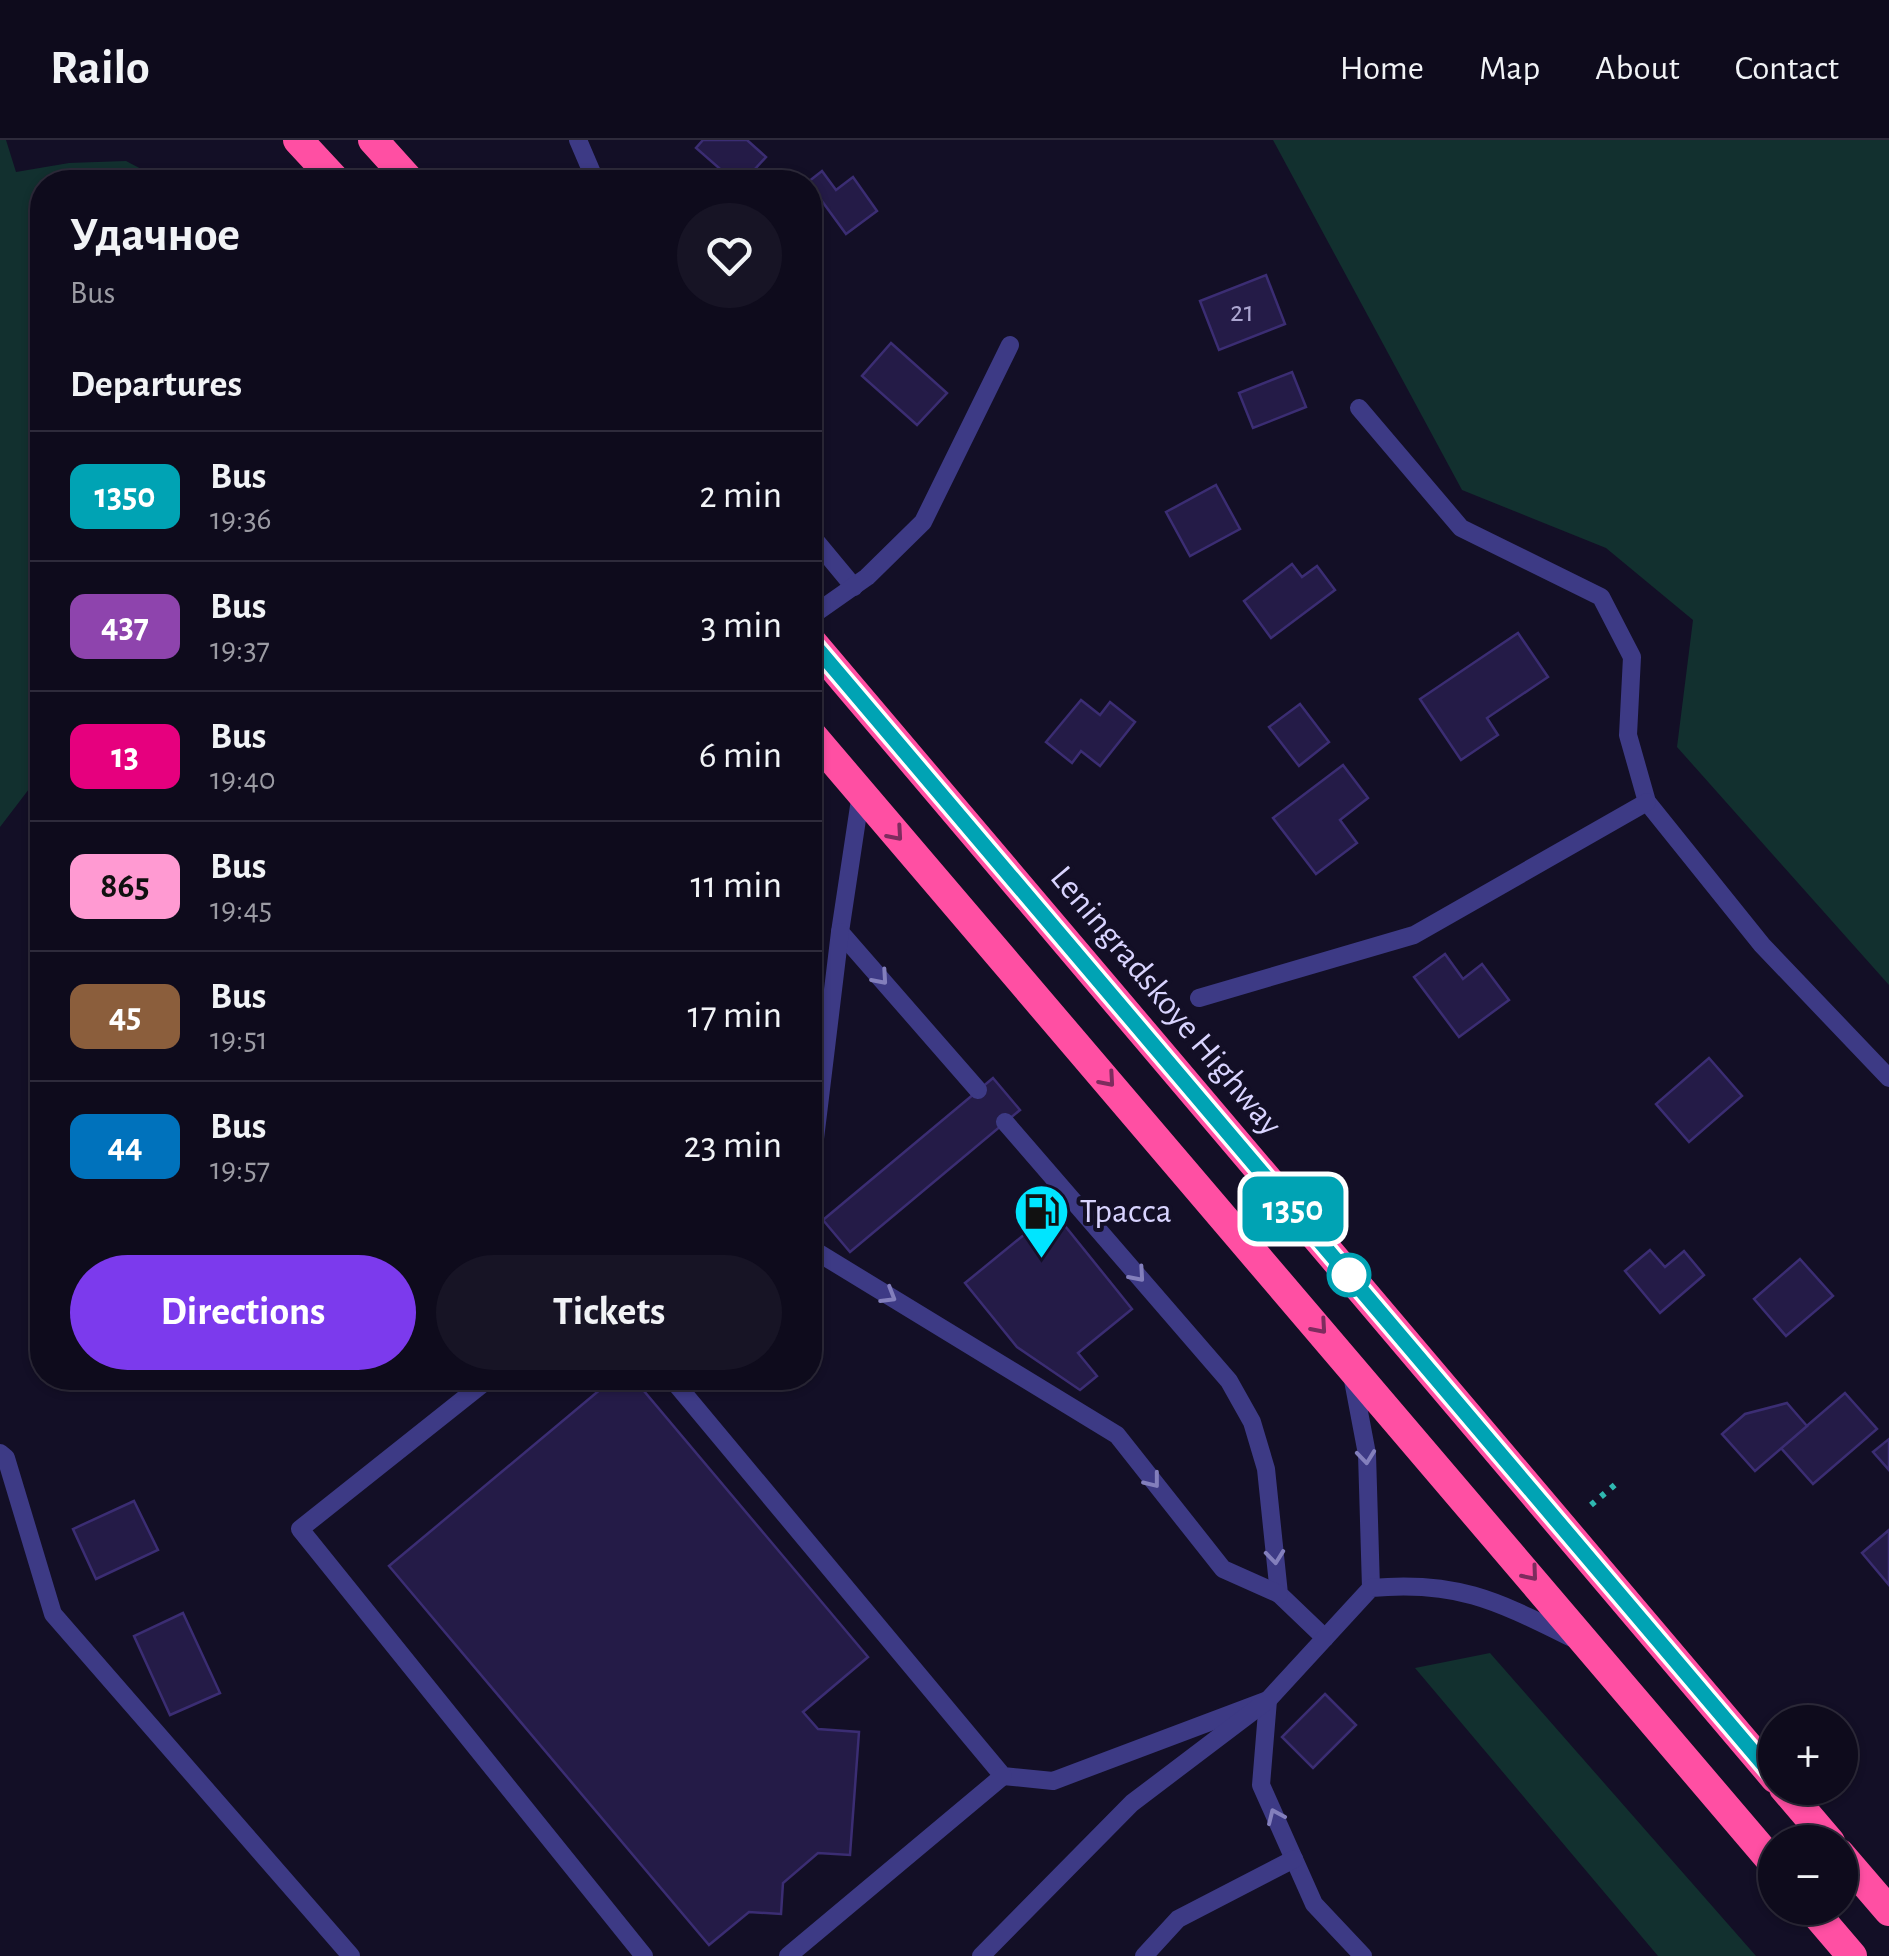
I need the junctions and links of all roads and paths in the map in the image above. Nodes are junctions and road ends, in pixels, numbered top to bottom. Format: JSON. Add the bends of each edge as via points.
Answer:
{"nodes":[{"id":1,"x":298,"y":140,"type":"edge"},
{"id":2,"x":373,"y":140,"type":"edge"},
{"id":3,"x":578,"y":140,"type":"edge"},
{"id":4,"x":326,"y":170,"type":"edge"},
{"id":5,"x":400,"y":170,"type":"edge"},
{"id":6,"x":591,"y":170,"type":"edge"},
{"id":7,"x":1010,"y":345,"type":"dead end"},
{"id":8,"x":1359,"y":408,"type":"dead end"},
{"id":9,"x":822,"y":548,"type":"edge"},
{"id":10,"x":854,"y":586,"type":"junction"},
{"id":11,"x":822,"y":609,"type":"edge"},
{"id":12,"x":822,"y":654,"type":"edge"},
{"id":13,"x":822,"y":747,"type":"edge"},
{"id":14,"x":861,"y":792,"type":"junction"},
{"id":15,"x":1647,"y":802,"type":"junction"},
{"id":16,"x":840,"y":932,"type":"junction"},
{"id":17,"x":1199,"y":998,"type":"dead end"},
{"id":18,"x":1889,"y":1078,"type":"edge"},
{"id":19,"x":822,"y":1081,"type":"edge"},
{"id":20,"x":978,"y":1090,"type":"dead end"},
{"id":21,"x":1005,"y":1122,"type":"dead end"},
{"id":22,"x":822,"y":1254,"type":"edge"},
{"id":23,"x":1349,"y":1361,"type":"junction"},
{"id":24,"x":475,"y":1390,"type":"edge"},
{"id":25,"x":681,"y":1390,"type":"edge"},
{"id":26,"x":0,"y":1453,"type":"edge"},
{"id":27,"x":1617,"y":1482,"type":"dead end"},
{"id":28,"x":1591,"y":1505,"type":"dead end"},
{"id":29,"x":1371,"y":1588,"type":"junction"},
{"id":30,"x":1279,"y":1594,"type":"junction"},
{"id":31,"x":1325,"y":1638,"type":"junction"},
{"id":32,"x":1591,"y":1646,"type":"junction"},
{"id":33,"x":1268,"y":1700,"type":"junction"},
{"id":34,"x":1758,"y":1758,"type":"edge"},
{"id":35,"x":1003,"y":1776,"type":"junction"},
{"id":36,"x":1798,"y":1805,"type":"edge"},
{"id":37,"x":1816,"y":1825,"type":"edge"},
{"id":38,"x":1758,"y":1845,"type":"edge"},
{"id":39,"x":1294,"y":1859,"type":"junction"},
{"id":40,"x":1858,"y":1875,"type":"edge"},
{"id":41,"x":1889,"y":1911,"type":"edge"},
{"id":42,"x":1826,"y":1925,"type":"edge"},
{"id":43,"x":351,"y":1956,"type":"edge"},
{"id":44,"x":644,"y":1956,"type":"edge"},
{"id":45,"x":788,"y":1956,"type":"edge"},
{"id":46,"x":981,"y":1956,"type":"edge"},
{"id":47,"x":1144,"y":1956,"type":"edge"},
{"id":48,"x":1362,"y":1956,"type":"edge"},
{"id":49,"x":1852,"y":1956,"type":"edge"}],
"edges":[{"from":1,"to":4,"type":"highway"},
{"from":2,"to":5,"type":"highway"},
{"from":3,"to":6,"type":"lane"},
{"from":7,"to":10,"type":"lane","via":[[924,522]]},
{"from":8,"to":15,"type":"lane","via":[[1461,528],[1601,597],[1632,656],[1628,734]]},
{"from":9,"to":10,"type":"lane"},
{"from":10,"to":11,"type":"lane"},
{"from":12,"to":34,"type":"highway","name":"Leningradskoye Highway"},
{"from":13,"to":14,"type":"highway"},
{"from":14,"to":16,"type":"lane"},
{"from":14,"to":23,"type":"highway","one_way":true},
{"from":15,"to":17,"type":"lane","via":[[1414,935]]},
{"from":15,"to":18,"type":"lane","via":[[1762,945]]},
{"from":16,"to":19,"type":"lane"},
{"from":16,"to":20,"type":"lane","one_way":true},
{"from":21,"to":30,"type":"lane","one_way":true,"via":[[1229,1381],[1252,1422],[1266,1469]]},
{"from":22,"to":30,"type":"lane","one_way":true,"via":[[1117,1435],[1223,1569]]},
{"from":23,"to":29,"type":"lane","one_way":true,"via":[[1367,1454]]},
{"from":23,"to":32,"type":"highway","one_way":true},
{"from":24,"to":44,"type":"lane","via":[[300,1528]]},
{"from":25,"to":35,"type":"lane"},
{"from":26,"to":43,"type":"lane","via":[[53,1614]]},
{"from":27,"to":28,"type":"path"},
{"from":29,"to":31,"type":"lane"},
{"from":29,"to":32,"type":"lane","via":[[1420,1584],[1484,1596]]},
{"from":30,"to":31,"type":"lane"},
{"from":31,"to":33,"type":"lane"},
{"from":32,"to":38,"type":"highway"},
{"from":33,"to":35,"type":"lane","via":[[1053,1781]]},
{"from":39,"to":33,"type":"lane","one_way":true,"via":[[1261,1785]]},
{"from":33,"to":46,"type":"lane","via":[[1132,1803]]},
{"from":35,"to":45,"type":"lane"},
{"from":36,"to":37,"type":"highway"},
{"from":39,"to":47,"type":"lane","via":[[1178,1920]]},
{"from":39,"to":48,"type":"lane","via":[[1314,1904]]},
{"from":40,"to":41,"type":"highway"},
{"from":42,"to":49,"type":"highway"}]}
